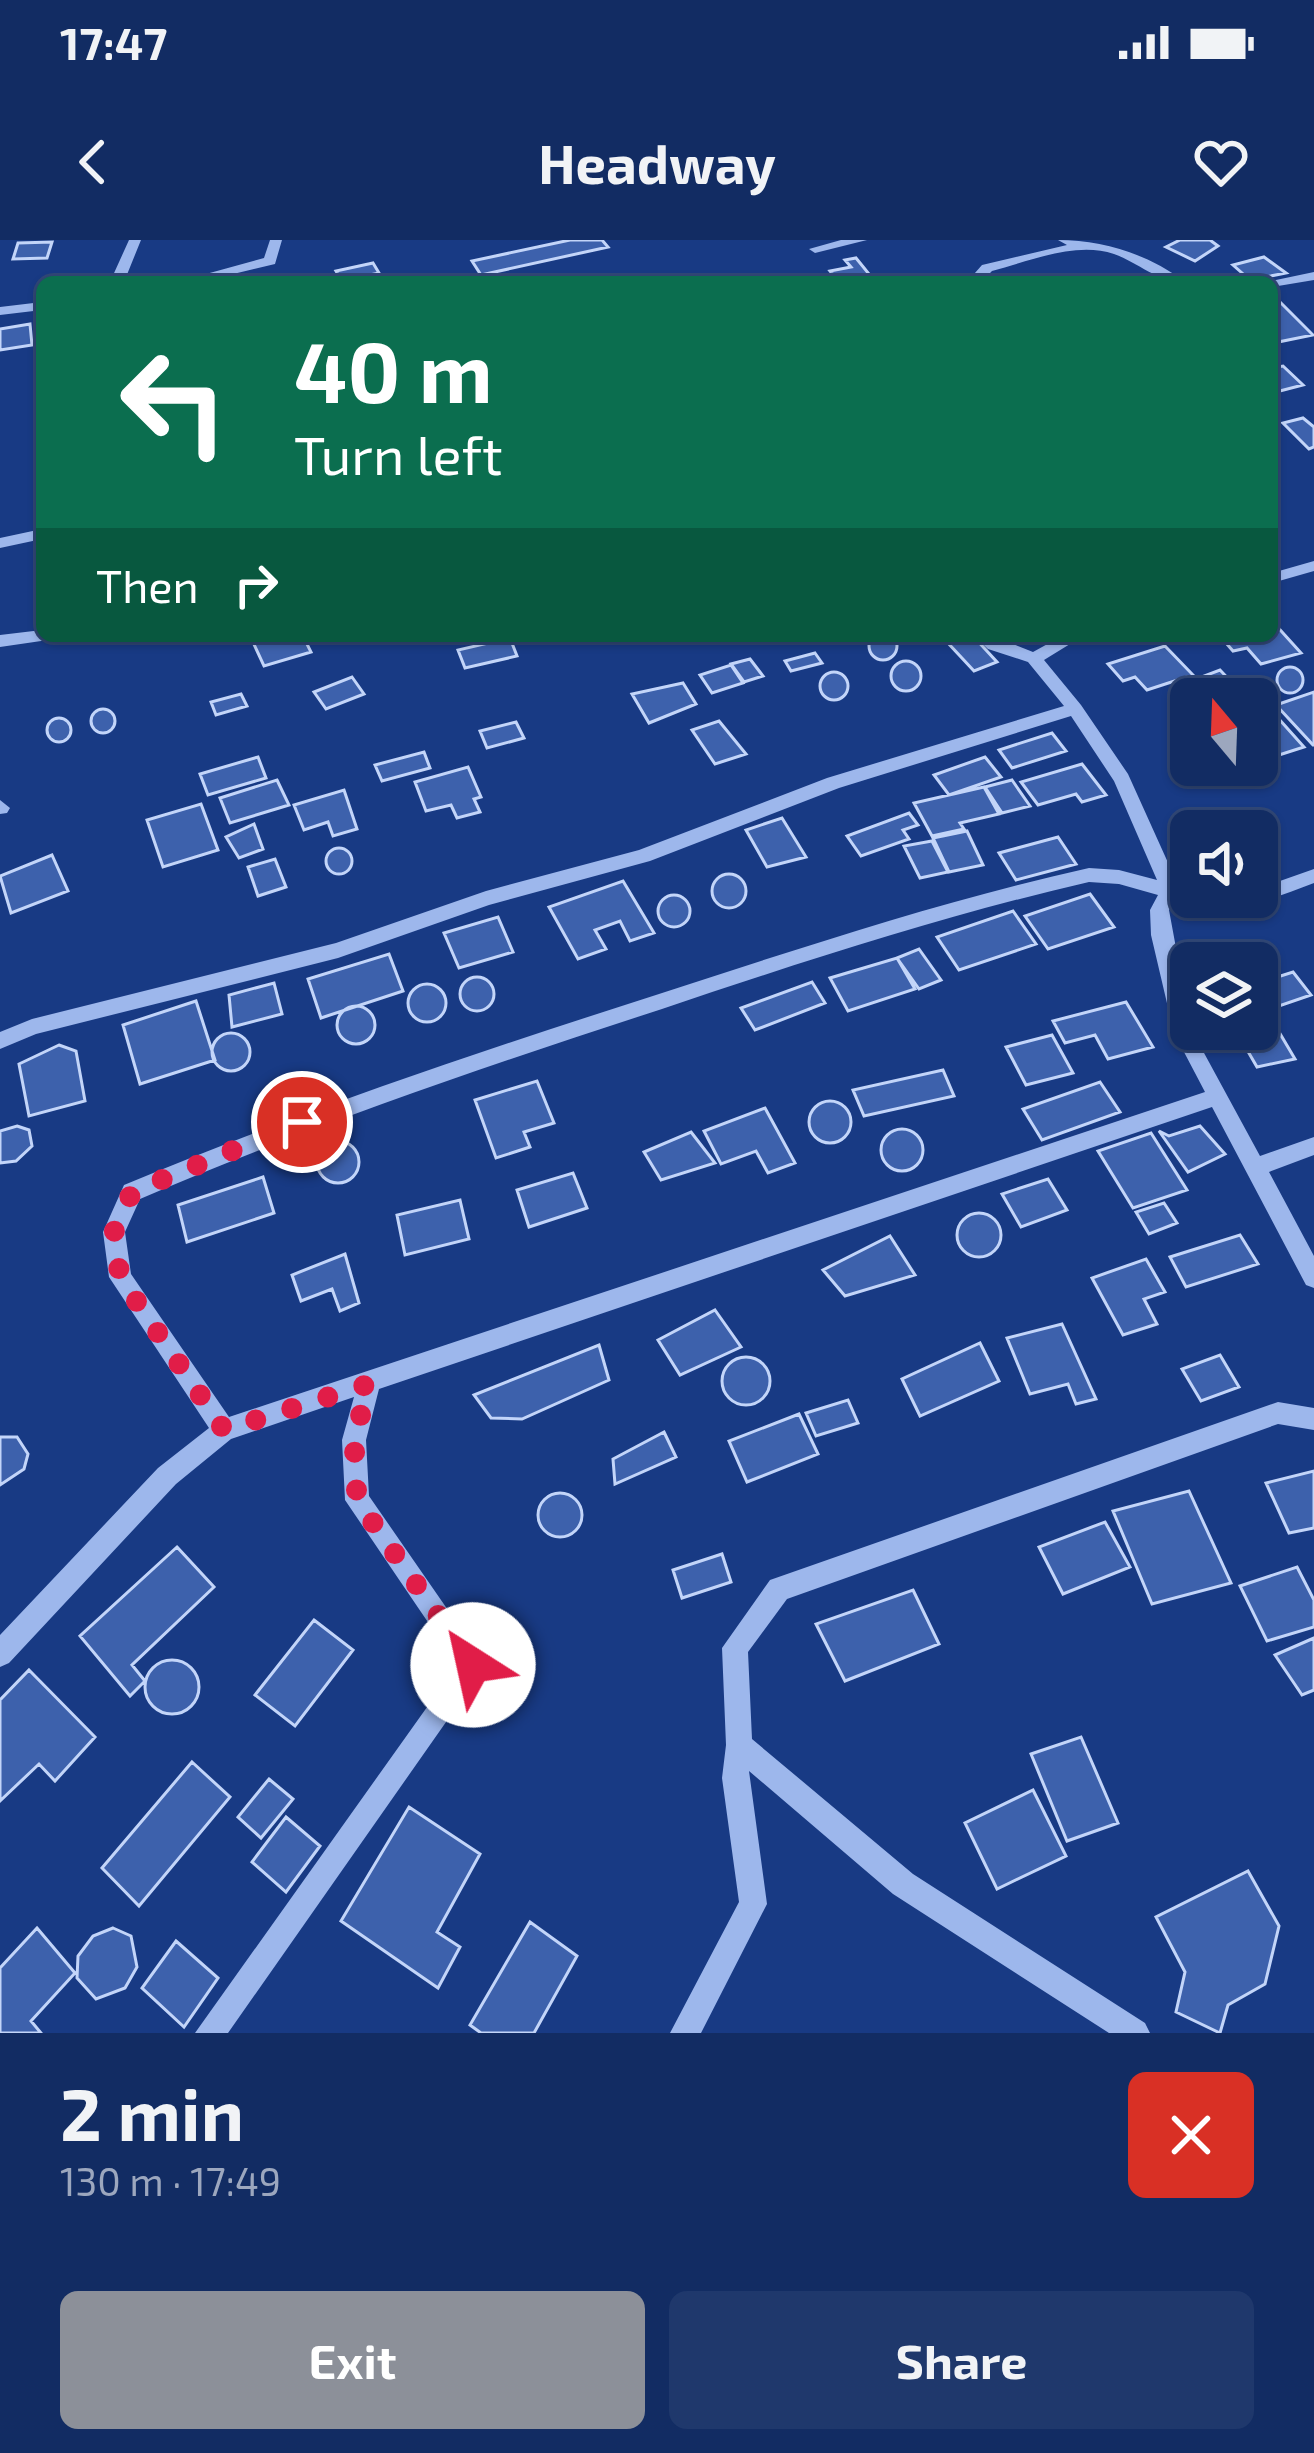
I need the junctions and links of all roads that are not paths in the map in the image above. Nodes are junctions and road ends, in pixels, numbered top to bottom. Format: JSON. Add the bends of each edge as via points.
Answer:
{"nodes":[{"id":1,"x":135,"y":240,"type":"edge"},
{"id":2,"x":276,"y":240,"type":"edge"},
{"id":3,"x":861,"y":240,"type":"edge"},
{"id":4,"x":1064,"y":240,"type":"edge"},
{"id":5,"x":1144,"y":240,"type":"edge"},
{"id":6,"x":1080,"y":245,"type":"junction"},
{"id":7,"x":815,"y":249,"type":"dead end"},
{"id":8,"x":1118,"y":251,"type":"junction"},
{"id":9,"x":120,"y":276,"type":"edge"},
{"id":10,"x":208,"y":276,"type":"edge"},
{"id":11,"x":980,"y":276,"type":"edge"},
{"id":12,"x":1166,"y":276,"type":"edge"},
{"id":13,"x":1314,"y":276,"type":"edge"},
{"id":14,"x":1278,"y":282,"type":"edge"},
{"id":15,"x":36,"y":307,"type":"edge"},
{"id":16,"x":0,"y":311,"type":"edge"},
{"id":17,"x":36,"y":535,"type":"edge"},
{"id":18,"x":0,"y":543,"type":"edge"},
{"id":19,"x":1314,"y":566,"type":"edge"},
{"id":20,"x":1278,"y":576,"type":"edge"},
{"id":21,"x":36,"y":637,"type":"edge"},
{"id":22,"x":0,"y":641,"type":"edge"},
{"id":23,"x":990,"y":642,"type":"edge"},
{"id":24,"x":1065,"y":642,"type":"edge"},
{"id":25,"x":1034,"y":658,"type":"junction"},
{"id":26,"x":1075,"y":709,"type":"junction"},
{"id":27,"x":1314,"y":876,"type":"edge"},
{"id":28,"x":1170,"y":888,"type":"edge"},
{"id":29,"x":1278,"y":889,"type":"edge"},
{"id":30,"x":1170,"y":890,"type":"edge"},
{"id":31,"x":1170,"y":892,"type":"edge"},
{"id":32,"x":0,"y":1041,"type":"edge"},
{"id":33,"x":1218,"y":1096,"type":"junction"},
{"id":34,"x":1314,"y":1147,"type":"edge"},
{"id":35,"x":1252,"y":1168,"type":"junction"},
{"id":36,"x":1314,"y":1278,"type":"edge"},
{"id":37,"x":369,"y":1384,"type":"junction"},
{"id":38,"x":1314,"y":1419,"type":"edge"},
{"id":39,"x":224,"y":1430,"type":"junction"},
{"id":40,"x":0,"y":1654,"type":"edge"},
{"id":41,"x":739,"y":1745,"type":"junction"},
{"id":42,"x":210,"y":2033,"type":"edge"},
{"id":43,"x":685,"y":2033,"type":"edge"},
{"id":44,"x":1135,"y":2033,"type":"edge"}],
"edges":[{"from":1,"to":9,"type":"street"},
{"from":2,"to":10,"type":"street","via":[[269,261]]},
{"from":3,"to":7,"type":"street"},
{"from":4,"to":6,"type":"street"},
{"from":5,"to":8,"type":"street"},
{"from":6,"to":8,"type":"street"},
{"from":6,"to":11,"type":"street"},
{"from":8,"to":12,"type":"street"},
{"from":13,"to":14,"type":"street"},
{"from":15,"to":16,"type":"street"},
{"from":17,"to":18,"type":"street"},
{"from":19,"to":20,"type":"street"},
{"from":21,"to":22,"type":"street"},
{"from":23,"to":25,"type":"street"},
{"from":24,"to":25,"type":"street"},
{"from":25,"to":26,"type":"street"},
{"from":26,"to":28,"type":"street","via":[[1122,779]]},
{"from":26,"to":32,"type":"street","via":[[833,783],[643,856],[486,898],[338,950]]},
{"from":27,"to":29,"type":"street"},
{"from":30,"to":39,"type":"street","via":[[1097,874],[997,898],[371,1096],[132,1192],[114,1232],[120,1277]]},
{"from":31,"to":33,"type":"street","via":[[1159,910],[1165,955],[1184,1033]]},
{"from":33,"to":35,"type":"street"},
{"from":33,"to":37,"type":"street"},
{"from":34,"to":35,"type":"street"},
{"from":35,"to":36,"type":"street"},
{"from":37,"to":39,"type":"street"},
{"from":37,"to":42,"type":"street","via":[[354,1440],[357,1500],[473,1665]]},
{"from":38,"to":41,"type":"street","via":[[1278,1413],[779,1588],[735,1648]]},
{"from":39,"to":40,"type":"street","via":[[167,1476]]},
{"from":41,"to":43,"type":"street","via":[[735,1778],[753,1904]]},
{"from":41,"to":44,"type":"street","via":[[903,1884]]}]}
